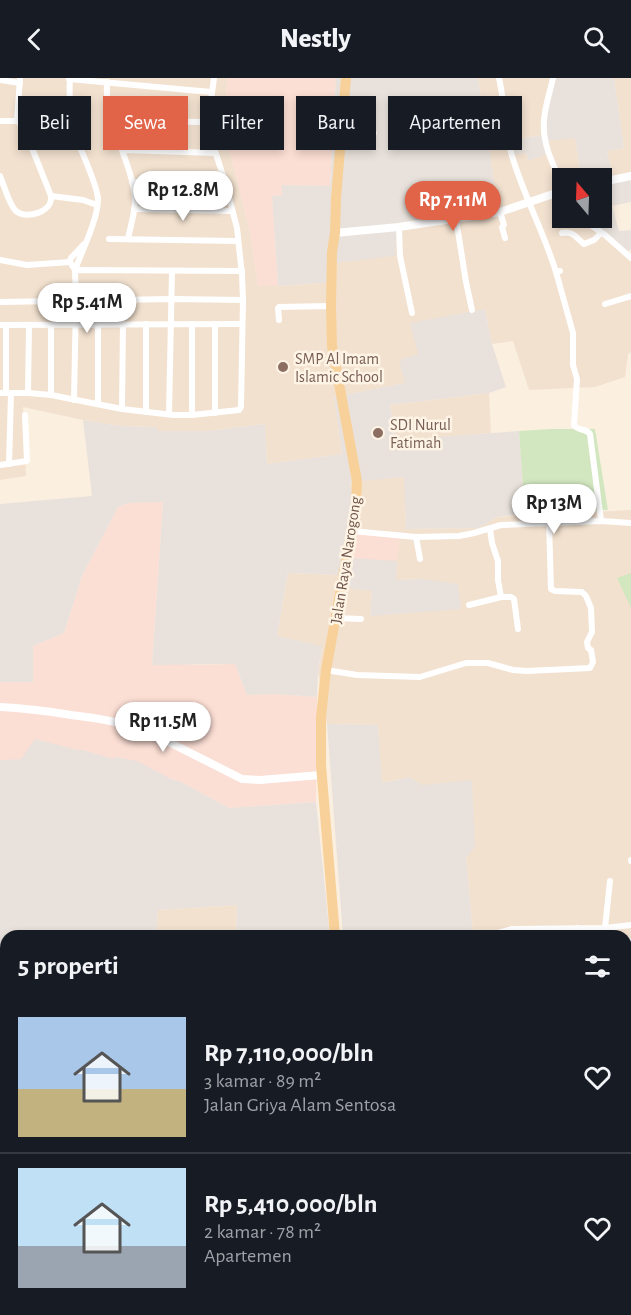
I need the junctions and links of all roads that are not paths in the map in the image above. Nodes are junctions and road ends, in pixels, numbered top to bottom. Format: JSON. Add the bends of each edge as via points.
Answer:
{"nodes":[{"id":1,"x":214,"y":78,"type":"edge"},
{"id":2,"x":346,"y":78,"type":"edge"},
{"id":3,"x":499,"y":78,"type":"edge"},
{"id":4,"x":553,"y":78,"type":"edge"},
{"id":5,"x":70,"y":79,"type":"edge"},
{"id":6,"x":0,"y":80,"type":"edge"},
{"id":7,"x":20,"y":81,"type":"edge"},
{"id":8,"x":107,"y":82,"type":"junction"},
{"id":9,"x":211,"y":92,"type":"junction"},
{"id":10,"x":107,"y":96,"type":"edge"},
{"id":11,"x":211,"y":96,"type":"edge"},
{"id":12,"x":345,"y":96,"type":"edge"},
{"id":13,"x":0,"y":121,"type":"edge"},
{"id":14,"x":16,"y":121,"type":"junction"},
{"id":15,"x":123,"y":150,"type":"joint"},
{"id":16,"x":214,"y":150,"type":"edge"},
{"id":17,"x":341,"y":150,"type":"edge"},
{"id":18,"x":215,"y":153,"type":"junction"},
{"id":19,"x":555,"y":168,"type":"edge"},
{"id":20,"x":0,"y":176,"type":"edge"},
{"id":21,"x":631,"y":176,"type":"edge"},
{"id":22,"x":612,"y":180,"type":"edge"},
{"id":23,"x":132,"y":182,"type":"junction"},
{"id":24,"x":225,"y":182,"type":"junction"},
{"id":25,"x":552,"y":195,"type":"edge"},
{"id":26,"x":51,"y":196,"type":"junction"},
{"id":27,"x":529,"y":203,"type":"junction"},
{"id":28,"x":97,"y":205,"type":"junction"},
{"id":29,"x":134,"y":209,"type":"junction"},
{"id":30,"x":232,"y":211,"type":"junction"},
{"id":31,"x":500,"y":212,"type":"junction"},
{"id":32,"x":456,"y":219,"type":"junction"},
{"id":33,"x":399,"y":227,"type":"junction"},
{"id":34,"x":595,"y":228,"type":"edge"},
{"id":35,"x":335,"y":233,"type":"junction"},
{"id":36,"x":562,"y":233,"type":"dead end"},
{"id":37,"x":601,"y":233,"type":"junction"},
{"id":38,"x":505,"y":238,"type":"dead end"},
{"id":39,"x":109,"y":239,"type":"dead end"},
{"id":40,"x":128,"y":239,"type":"junction"},
{"id":41,"x":238,"y":241,"type":"junction"},
{"id":42,"x":84,"y":244,"type":"junction"},
{"id":43,"x":631,"y":258,"type":"edge"},
{"id":44,"x":0,"y":260,"type":"edge"},
{"id":45,"x":70,"y":262,"type":"junction"},
{"id":46,"x":75,"y":270,"type":"junction"},
{"id":47,"x":172,"y":271,"type":"junction"},
{"id":48,"x":242,"y":271,"type":"junction"},
{"id":49,"x":631,"y":296,"type":"edge"},
{"id":50,"x":172,"y":299,"type":"junction"},
{"id":51,"x":243,"y":300,"type":"junction"},
{"id":52,"x":76,"y":301,"type":"junction"},
{"id":53,"x":0,"y":302,"type":"edge"},
{"id":54,"x":605,"y":304,"type":"dead end"},
{"id":55,"x":331,"y":306,"type":"junction"},
{"id":56,"x":472,"y":310,"type":"dead end"},
{"id":57,"x":412,"y":313,"type":"dead end"},
{"id":58,"x":279,"y":320,"type":"dead end"},
{"id":59,"x":75,"y":324,"type":"junction"},
{"id":60,"x":98,"y":324,"type":"junction"},
{"id":61,"x":123,"y":324,"type":"junction"},
{"id":62,"x":146,"y":324,"type":"junction"},
{"id":63,"x":171,"y":324,"type":"junction"},
{"id":64,"x":192,"y":324,"type":"junction"},
{"id":65,"x":215,"y":324,"type":"junction"},
{"id":66,"x":242,"y":324,"type":"junction"},
{"id":67,"x":3,"y":325,"type":"edge"},
{"id":68,"x":29,"y":325,"type":"junction"},
{"id":69,"x":51,"y":325,"type":"junction"},
{"id":70,"x":6,"y":393,"type":"edge"},
{"id":71,"x":28,"y":393,"type":"junction"},
{"id":72,"x":51,"y":395,"type":"junction"},
{"id":73,"x":74,"y":400,"type":"junction"},
{"id":74,"x":98,"y":404,"type":"junction"},
{"id":75,"x":122,"y":409,"type":"junction"},
{"id":76,"x":146,"y":412,"type":"junction"},
{"id":77,"x":215,"y":413,"type":"junction"},
{"id":78,"x":169,"y":414,"type":"junction"},
{"id":79,"x":192,"y":415,"type":"junction"},
{"id":80,"x":25,"y":416,"type":"dead end"},
{"id":81,"x":9,"y":464,"type":"junction"},
{"id":82,"x":0,"y":465,"type":"edge"},
{"id":83,"x":601,"y":521,"type":"junction"},
{"id":84,"x":549,"y":523,"type":"junction"},
{"id":85,"x":631,"y":523,"type":"edge"},
{"id":86,"x":490,"y":529,"type":"junction"},
{"id":87,"x":352,"y":531,"type":"junction"},
{"id":88,"x":416,"y":537,"type":"junction"},
{"id":89,"x":420,"y":560,"type":"dead end"},
{"id":90,"x":501,"y":597,"type":"junction"},
{"id":91,"x":469,"y":605,"type":"dead end"},
{"id":92,"x":335,"y":618,"type":"junction"},
{"id":93,"x":361,"y":619,"type":"dead end"},
{"id":94,"x":518,"y":629,"type":"dead end"},
{"id":95,"x":326,"y":670,"type":"junction"},
{"id":96,"x":0,"y":707,"type":"edge"},
{"id":97,"x":321,"y":775,"type":"junction"},
{"id":98,"x":610,"y":881,"type":"dead end"},
{"id":99,"x":631,"y":925,"type":"edge"},
{"id":100,"x":623,"y":926,"type":"junction"},
{"id":101,"x":576,"y":927,"type":"junction"},
{"id":102,"x":605,"y":928,"type":"junction"},
{"id":103,"x":334,"y":930,"type":"edge"},
{"id":104,"x":557,"y":930,"type":"edge"},
{"id":105,"x":580,"y":930,"type":"edge"},
{"id":106,"x":624,"y":930,"type":"edge"}],
"edges":[{"from":1,"to":9,"type":"street"},
{"from":2,"to":12,"type":"main road","name":"Jalan Raya Narogong"},
{"from":3,"to":27,"type":"street","via":[[512,154]]},
{"from":4,"to":19,"type":"street","via":[[544,120],[545,140]]},
{"from":5,"to":8,"type":"street"},
{"from":5,"to":28,"type":"street","via":[[71,119],[98,196]]},
{"from":6,"to":7,"type":"street"},
{"from":7,"to":14,"type":"street"},
{"from":8,"to":9,"type":"street"},
{"from":8,"to":10,"type":"street"},
{"from":9,"to":11,"type":"street"},
{"from":13,"to":14,"type":"street"},
{"from":14,"to":26,"type":"street"},
{"from":15,"to":18,"type":"street"},
{"from":15,"to":23,"type":"street"},
{"from":16,"to":18,"type":"street"},
{"from":17,"to":35,"type":"main road","name":"Jalan Raya Narogong"},
{"from":18,"to":24,"type":"street"},
{"from":20,"to":26,"type":"street","via":[[12,208],[20,214],[27,216],[47,209]]},
{"from":21,"to":22,"type":"street"},
{"from":23,"to":24,"type":"street"},
{"from":23,"to":29,"type":"street"},
{"from":24,"to":30,"type":"street"},
{"from":25,"to":27,"type":"street"},
{"from":26,"to":28,"type":"street"},
{"from":27,"to":31,"type":"street"},
{"from":27,"to":83,"type":"street","via":[[558,272],[573,333],[577,379],[574,425],[590,434]]},
{"from":28,"to":42,"type":"street"},
{"from":29,"to":30,"type":"street"},
{"from":29,"to":40,"type":"street"},
{"from":30,"to":41,"type":"street"},
{"from":31,"to":32,"type":"street"},
{"from":31,"to":38,"type":"street"},
{"from":32,"to":33,"type":"street"},
{"from":32,"to":56,"type":"street"},
{"from":33,"to":35,"type":"street"},
{"from":33,"to":57,"type":"street","via":[[400,256]]},
{"from":34,"to":37,"type":"street"},
{"from":35,"to":55,"type":"main road","name":"Jalan Raya Narogong"},
{"from":36,"to":37,"type":"street","via":[[569,232],[584,244]]},
{"from":37,"to":43,"type":"street"},
{"from":39,"to":40,"type":"street"},
{"from":40,"to":41,"type":"street"},
{"from":41,"to":48,"type":"street"},
{"from":42,"to":45,"type":"street"},
{"from":42,"to":46,"type":"street"},
{"from":44,"to":45,"type":"street","via":[[27,265]]},
{"from":45,"to":46,"type":"street"},
{"from":46,"to":47,"type":"street"},
{"from":46,"to":52,"type":"street"},
{"from":47,"to":48,"type":"street"},
{"from":47,"to":50,"type":"street"},
{"from":48,"to":51,"type":"street"},
{"from":49,"to":54,"type":"street"},
{"from":50,"to":51,"type":"street"},
{"from":50,"to":52,"type":"street"},
{"from":50,"to":63,"type":"street"},
{"from":51,"to":66,"type":"street"},
{"from":52,"to":53,"type":"street"},
{"from":52,"to":59,"type":"street"},
{"from":55,"to":58,"type":"street","via":[[279,307]]},
{"from":55,"to":87,"type":"main road","name":"Jalan Raya Narogong","via":[[335,362],[357,481]]},
{"from":59,"to":60,"type":"street"},
{"from":59,"to":69,"type":"street"},
{"from":59,"to":73,"type":"street"},
{"from":60,"to":61,"type":"street"},
{"from":60,"to":74,"type":"street"},
{"from":61,"to":62,"type":"street"},
{"from":61,"to":75,"type":"street"},
{"from":62,"to":63,"type":"street"},
{"from":62,"to":76,"type":"street"},
{"from":63,"to":64,"type":"street"},
{"from":63,"to":78,"type":"street"},
{"from":64,"to":65,"type":"street"},
{"from":64,"to":79,"type":"street"},
{"from":65,"to":66,"type":"street"},
{"from":65,"to":77,"type":"street"},
{"from":66,"to":77,"type":"street","via":[[241,407]]},
{"from":67,"to":68,"type":"street"},
{"from":67,"to":70,"type":"street"},
{"from":68,"to":69,"type":"street"},
{"from":68,"to":71,"type":"street"},
{"from":69,"to":72,"type":"street"},
{"from":70,"to":71,"type":"street"},
{"from":70,"to":81,"type":"street"},
{"from":71,"to":72,"type":"street"},
{"from":72,"to":73,"type":"street"},
{"from":73,"to":74,"type":"street"},
{"from":74,"to":75,"type":"street"},
{"from":75,"to":76,"type":"street"},
{"from":76,"to":78,"type":"street"},
{"from":77,"to":79,"type":"street"},
{"from":78,"to":79,"type":"street"},
{"from":80,"to":81,"type":"street","via":[[27,461]]},
{"from":81,"to":82,"type":"street"},
{"from":83,"to":84,"type":"street"},
{"from":83,"to":85,"type":"street"},
{"from":84,"to":86,"type":"street"},
{"from":84,"to":95,"type":"street","via":[[551,589],[582,592],[591,608],[592,632],[587,642],[593,662],[590,668],[527,671],[466,663],[420,676],[357,675]]},
{"from":86,"to":88,"type":"street","via":[[459,536]]},
{"from":86,"to":90,"type":"street"},
{"from":87,"to":88,"type":"street"},
{"from":87,"to":92,"type":"main road","name":"Jalan Raya Narogong"},
{"from":88,"to":89,"type":"street"},
{"from":90,"to":91,"type":"street"},
{"from":90,"to":94,"type":"street","via":[[514,599]]},
{"from":92,"to":93,"type":"street"},
{"from":92,"to":95,"type":"main road","name":"Jalan Raya Narogong"},
{"from":95,"to":97,"type":"main road","name":"Jalan Raya Narogong"},
{"from":96,"to":97,"type":"street","via":[[93,717],[135,726],[242,779]]},
{"from":97,"to":103,"type":"main road","name":"Jalan Raya Narogong"},
{"from":98,"to":102,"type":"street"},
{"from":99,"to":100,"type":"street"},
{"from":100,"to":102,"type":"street"},
{"from":100,"to":106,"type":"street"},
{"from":101,"to":102,"type":"street"},
{"from":101,"to":104,"type":"street"},
{"from":101,"to":105,"type":"street"}]}
